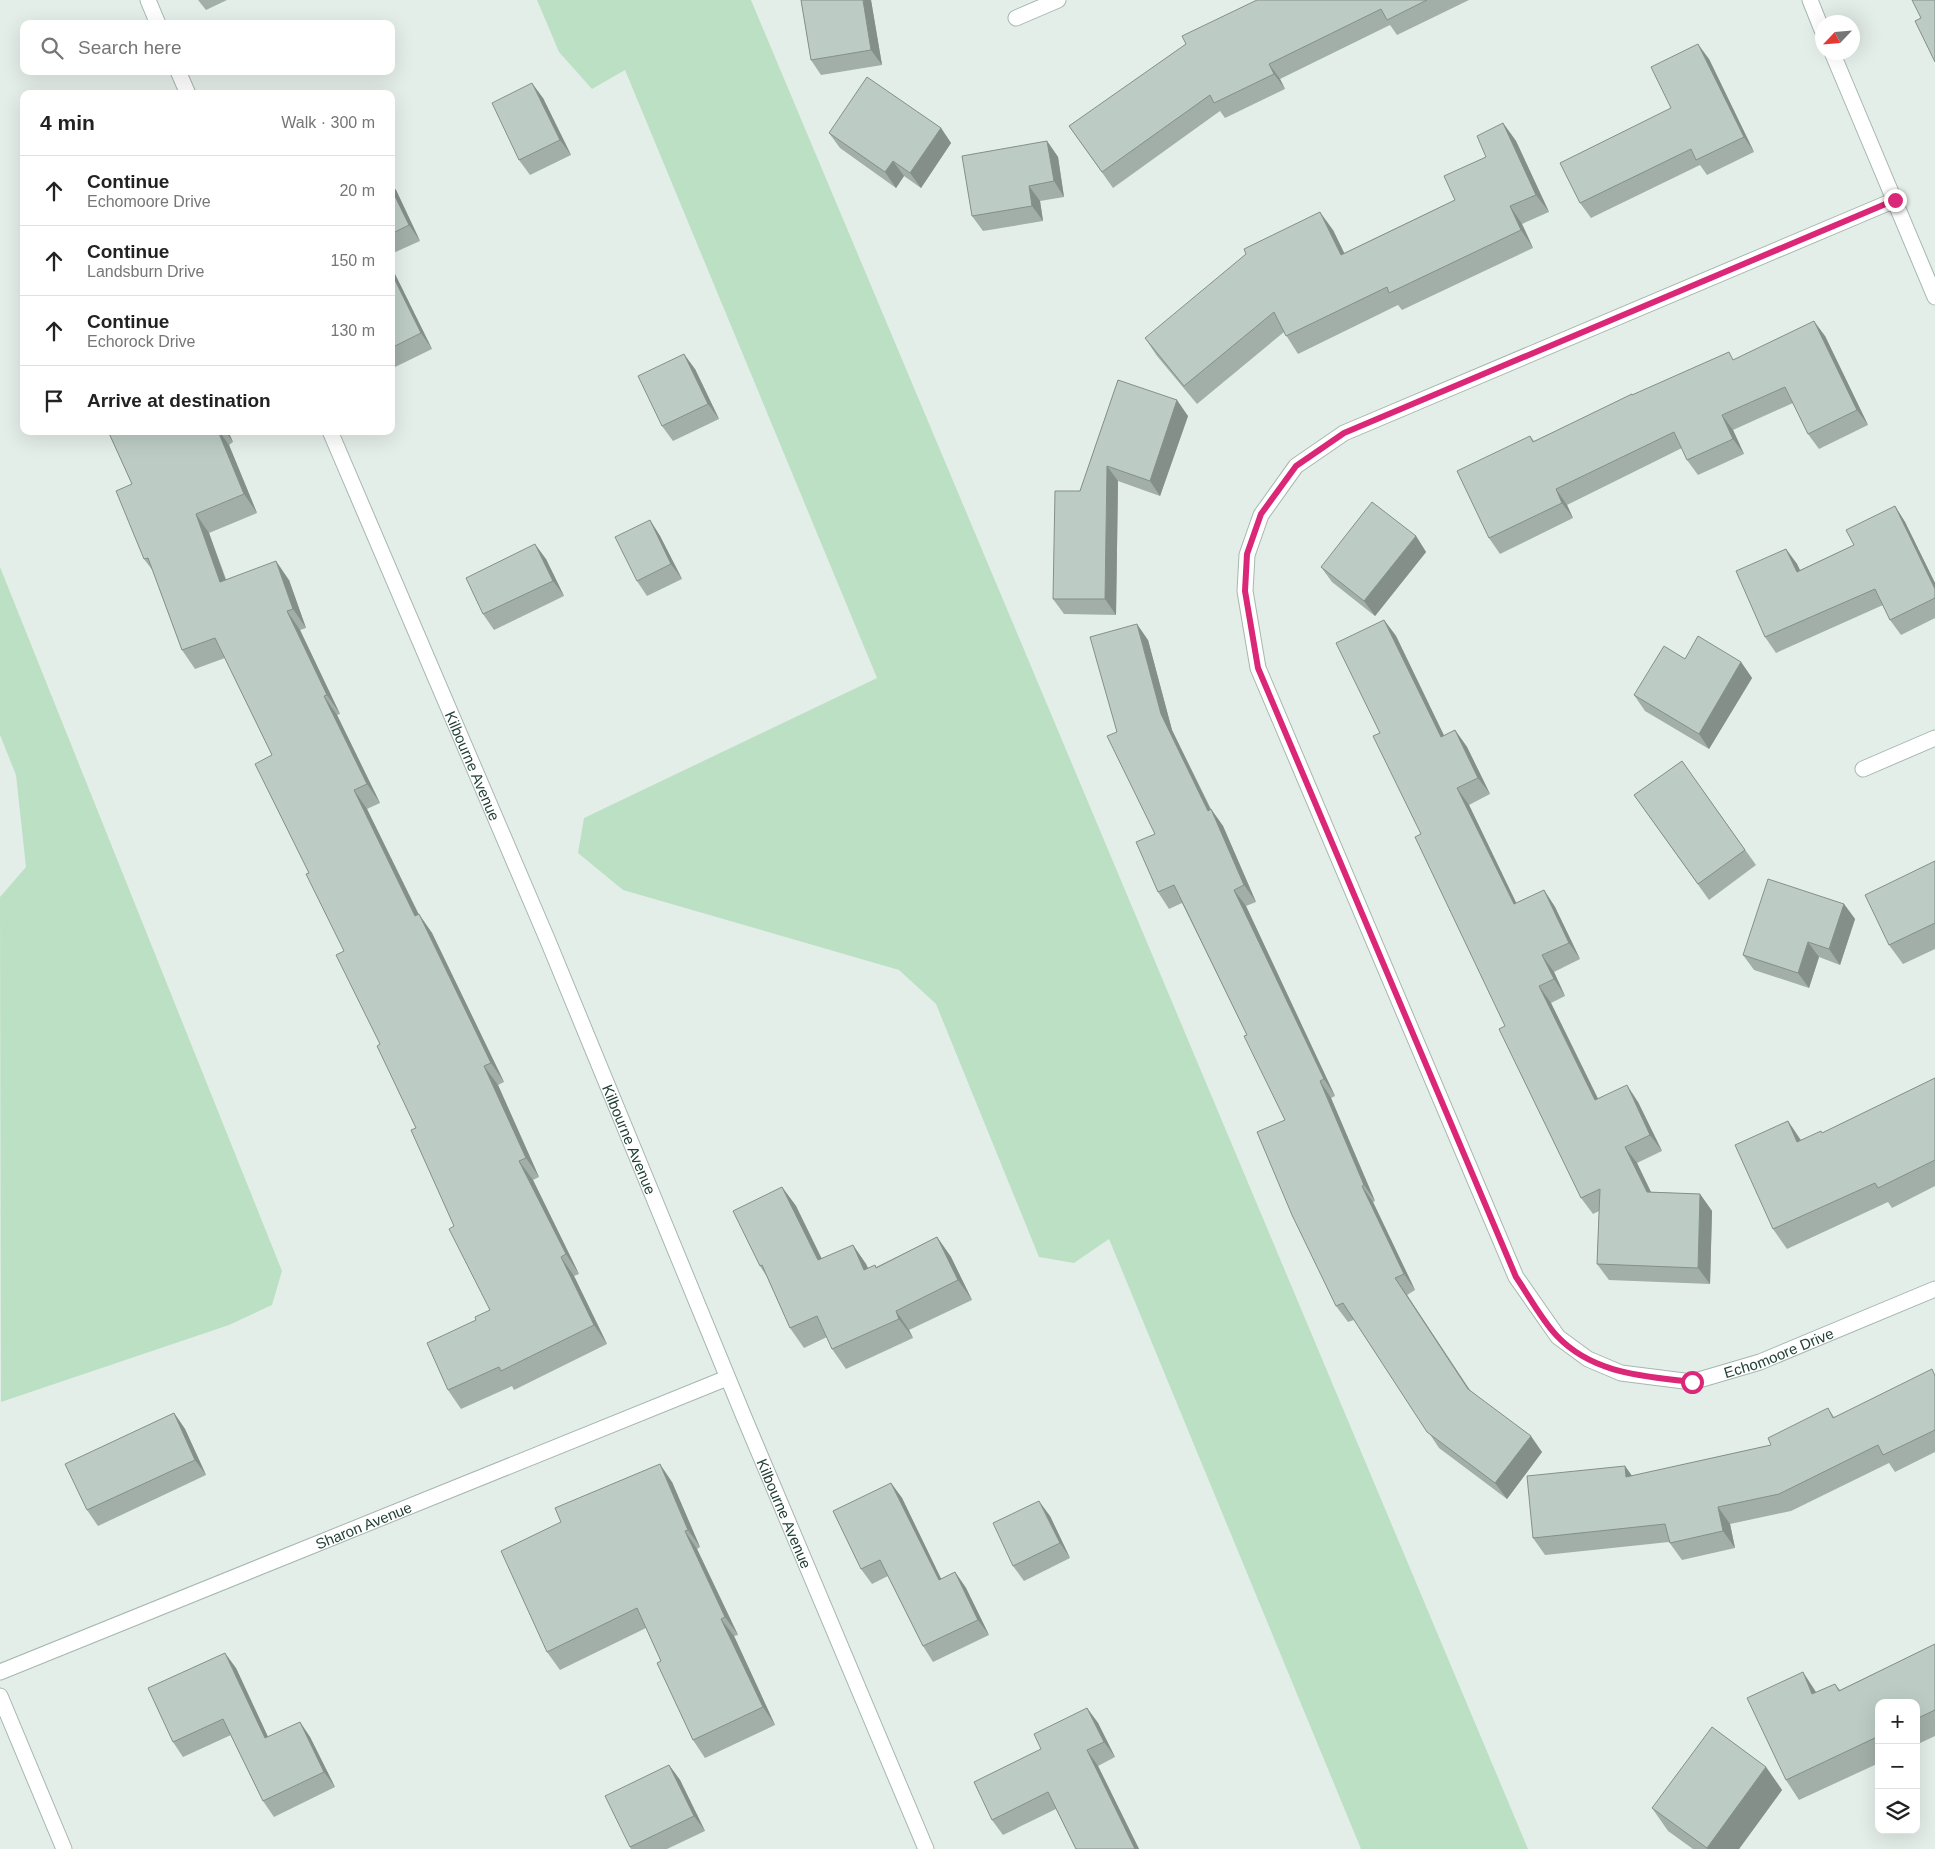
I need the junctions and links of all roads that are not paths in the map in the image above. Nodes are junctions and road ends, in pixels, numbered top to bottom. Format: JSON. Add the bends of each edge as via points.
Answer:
{"nodes":[{"id":1,"x":148,"y":0,"type":"edge"},
{"id":2,"x":1058,"y":0,"type":"edge"},
{"id":3,"x":1810,"y":0,"type":"edge"},
{"id":4,"x":1816,"y":15,"type":"edge"},
{"id":5,"x":1016,"y":18,"type":"dead end"},
{"id":6,"x":156,"y":20,"type":"edge"},
{"id":7,"x":1835,"y":60,"type":"edge"},
{"id":8,"x":180,"y":75,"type":"edge"},
{"id":9,"x":186,"y":90,"type":"edge"},
{"id":10,"x":1895,"y":200,"type":"junction"},
{"id":11,"x":1935,"y":297,"type":"edge"},
{"id":12,"x":332,"y":435,"type":"edge"},
{"id":13,"x":1935,"y":738,"type":"edge"},
{"id":14,"x":1863,"y":769,"type":"dead end"},
{"id":15,"x":1935,"y":1289,"type":"edge"},
{"id":16,"x":727,"y":1378,"type":"junction"},
{"id":17,"x":0,"y":1672,"type":"edge"},
{"id":18,"x":0,"y":1696,"type":"edge"},
{"id":19,"x":64,"y":1849,"type":"edge"},
{"id":20,"x":926,"y":1849,"type":"edge"}],
"edges":[{"from":1,"to":6,"type":"street"},
{"from":2,"to":5,"type":"street"},
{"from":3,"to":4,"type":"street"},
{"from":7,"to":10,"type":"street"},
{"from":8,"to":9,"type":"street"},
{"from":10,"to":11,"type":"street"},
{"from":10,"to":15,"type":"street","name":"Echomoore Drive","via":[[1344,433],[1296,466],[1261,514],[1247,554],[1245,591],[1258,668],[1516,1277],[1558,1337],[1588,1359],[1621,1374],[1692,1382],[1760,1362]]},
{"from":12,"to":16,"type":"street","name":"Kilbourne Avenue","via":[[548,941]]},
{"from":13,"to":14,"type":"street"},
{"from":16,"to":17,"type":"street","name":"Sharon Avenue"},
{"from":16,"to":20,"type":"street","name":"Kilbourne Avenue"},
{"from":18,"to":19,"type":"street"}]}
